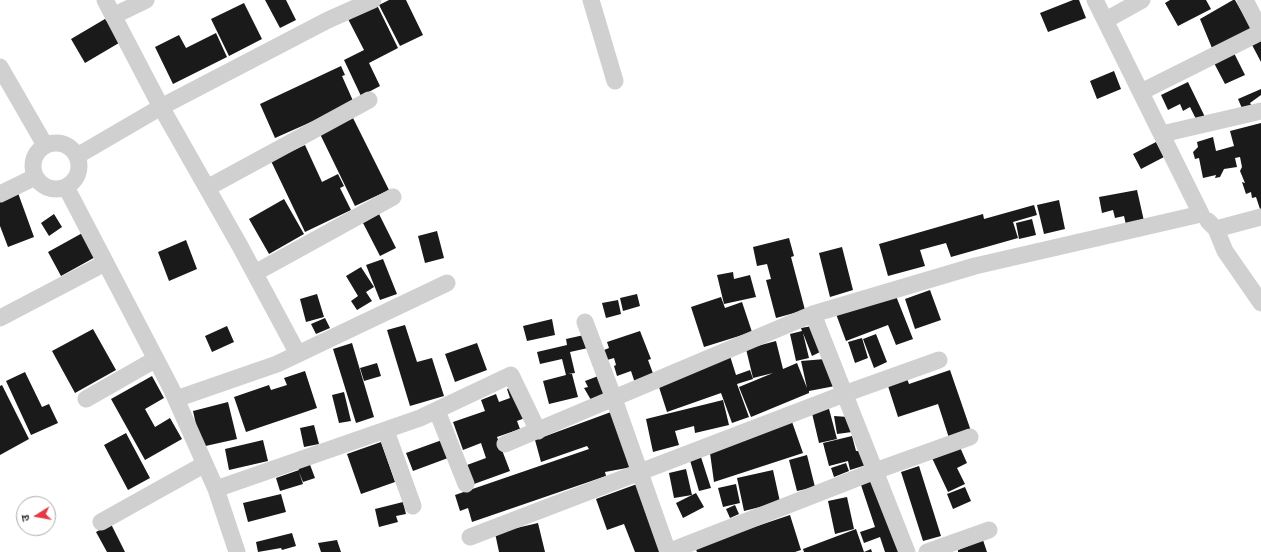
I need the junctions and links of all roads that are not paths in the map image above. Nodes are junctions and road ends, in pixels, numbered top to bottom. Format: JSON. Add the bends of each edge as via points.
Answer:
{"nodes":[{"id":1,"x":105,"y":0,"type":"edge"},
{"id":2,"x":146,"y":0,"type":"edge"},
{"id":3,"x":373,"y":0,"type":"edge"},
{"id":4,"x":591,"y":0,"type":"edge"},
{"id":5,"x":1095,"y":0,"type":"edge"},
{"id":6,"x":1142,"y":0,"type":"edge"},
{"id":7,"x":1245,"y":0,"type":"edge"},
{"id":8,"x":114,"y":16,"type":"junction"},
{"id":9,"x":1106,"y":20,"type":"junction"},
{"id":10,"x":1261,"y":32,"type":"edge"},
{"id":11,"x":0,"y":66,"type":"edge"},
{"id":12,"x":615,"y":81,"type":"dead end"},
{"id":13,"x":1142,"y":92,"type":"junction"},
{"id":14,"x":369,"y":100,"type":"dead end"},
{"id":15,"x":161,"y":107,"type":"junction"},
{"id":16,"x":1261,"y":111,"type":"edge"},
{"id":17,"x":1162,"y":134,"type":"junction"},
{"id":18,"x":45,"y":145,"type":"junction"},
{"id":19,"x":76,"y":156,"type":"junction"},
{"id":20,"x":35,"y":177,"type":"junction"},
{"id":21,"x":66,"y":187,"type":"junction"},
{"id":22,"x":207,"y":188,"type":"junction"},
{"id":23,"x":0,"y":194,"type":"edge"},
{"id":24,"x":393,"y":197,"type":"dead end"},
{"id":25,"x":1201,"y":214,"type":"junction"},
{"id":26,"x":1261,"y":218,"type":"edge"},
{"id":27,"x":1216,"y":229,"type":"junction"},
{"id":28,"x":106,"y":263,"type":"junction"},
{"id":29,"x":255,"y":273,"type":"junction"},
{"id":30,"x":447,"y":283,"type":"dead end"},
{"id":31,"x":1261,"y":303,"type":"edge"},
{"id":32,"x":812,"y":314,"type":"junction"},
{"id":33,"x":0,"y":318,"type":"edge"},
{"id":34,"x":584,"y":322,"type":"dead end"},
{"id":35,"x":298,"y":354,"type":"junction"},
{"id":36,"x":156,"y":359,"type":"junction"},
{"id":37,"x":939,"y":360,"type":"dead end"},
{"id":38,"x":844,"y":394,"type":"junction"},
{"id":39,"x":176,"y":399,"type":"junction"},
{"id":40,"x":614,"y":399,"type":"junction"},
{"id":41,"x":86,"y":400,"type":"dead end"},
{"id":42,"x":437,"y":410,"type":"junction"},
{"id":43,"x":386,"y":431,"type":"junction"},
{"id":44,"x":538,"y":431,"type":"junction"},
{"id":45,"x":970,"y":437,"type":"dead end"},
{"id":46,"x":505,"y":444,"type":"dead end"},
{"id":47,"x":205,"y":464,"type":"junction"},
{"id":48,"x":875,"y":471,"type":"junction"},
{"id":49,"x":639,"y":472,"type":"junction"},
{"id":50,"x":466,"y":484,"type":"dead end"},
{"id":51,"x":216,"y":489,"type":"junction"},
{"id":52,"x":413,"y":506,"type":"dead end"},
{"id":53,"x":101,"y":522,"type":"dead end"},
{"id":54,"x":989,"y":530,"type":"dead end"},
{"id":55,"x":470,"y":537,"type":"dead end"},
{"id":56,"x":237,"y":552,"type":"edge"},
{"id":57,"x":668,"y":552,"type":"edge"},
{"id":58,"x":907,"y":552,"type":"edge"},
{"id":59,"x":928,"y":552,"type":"edge"}],
"edges":[{"from":1,"to":8,"type":"street"},
{"from":2,"to":8,"type":"street"},
{"from":3,"to":15,"type":"street","via":[[328,20]]},
{"from":4,"to":12,"type":"street"},
{"from":5,"to":9,"type":"street"},
{"from":6,"to":9,"type":"street"},
{"from":7,"to":10,"type":"street"},
{"from":8,"to":15,"type":"street"},
{"from":9,"to":13,"type":"street"},
{"from":10,"to":13,"type":"street"},
{"from":11,"to":18,"type":"street"},
{"from":13,"to":17,"type":"street"},
{"from":14,"to":22,"type":"street"},
{"from":15,"to":19,"type":"street"},
{"from":15,"to":22,"type":"street"},
{"from":16,"to":17,"type":"street"},
{"from":17,"to":25,"type":"street"},
{"from":18,"to":19,"type":"street","via":[[59,143],[72,150]]},
{"from":18,"to":20,"type":"street","via":[[32,162]]},
{"from":19,"to":21,"type":"street","via":[[79,163],[76,177]]},
{"from":20,"to":21,"type":"street","via":[[39,183],[52,190]]},
{"from":20,"to":23,"type":"street"},
{"from":21,"to":28,"type":"street"},
{"from":22,"to":29,"type":"street"},
{"from":24,"to":29,"type":"street"},
{"from":25,"to":27,"type":"street"},
{"from":25,"to":32,"type":"street","via":[[975,266]]},
{"from":26,"to":27,"type":"street"},
{"from":27,"to":31,"type":"street","via":[[1225,251]]},
{"from":28,"to":33,"type":"street"},
{"from":28,"to":36,"type":"street"},
{"from":29,"to":35,"type":"street"},
{"from":30,"to":35,"type":"street"},
{"from":32,"to":38,"type":"street"},
{"from":32,"to":40,"type":"street"},
{"from":34,"to":40,"type":"street"},
{"from":35,"to":39,"type":"street","via":[[277,364]]},
{"from":36,"to":39,"type":"street"},
{"from":36,"to":41,"type":"street"},
{"from":37,"to":38,"type":"street"},
{"from":38,"to":48,"type":"street"},
{"from":38,"to":49,"type":"street"},
{"from":39,"to":47,"type":"street"},
{"from":40,"to":44,"type":"street"},
{"from":40,"to":49,"type":"street"},
{"from":42,"to":43,"type":"street"},
{"from":42,"to":44,"type":"street","via":[[511,375]]},
{"from":42,"to":50,"type":"street"},
{"from":43,"to":51,"type":"street"},
{"from":43,"to":52,"type":"street"},
{"from":44,"to":46,"type":"street"},
{"from":45,"to":48,"type":"street"},
{"from":47,"to":51,"type":"street"},
{"from":47,"to":53,"type":"street"},
{"from":48,"to":57,"type":"street"},
{"from":48,"to":58,"type":"street"},
{"from":49,"to":55,"type":"street"},
{"from":49,"to":57,"type":"street"},
{"from":51,"to":56,"type":"street"},
{"from":54,"to":59,"type":"street"}]}
